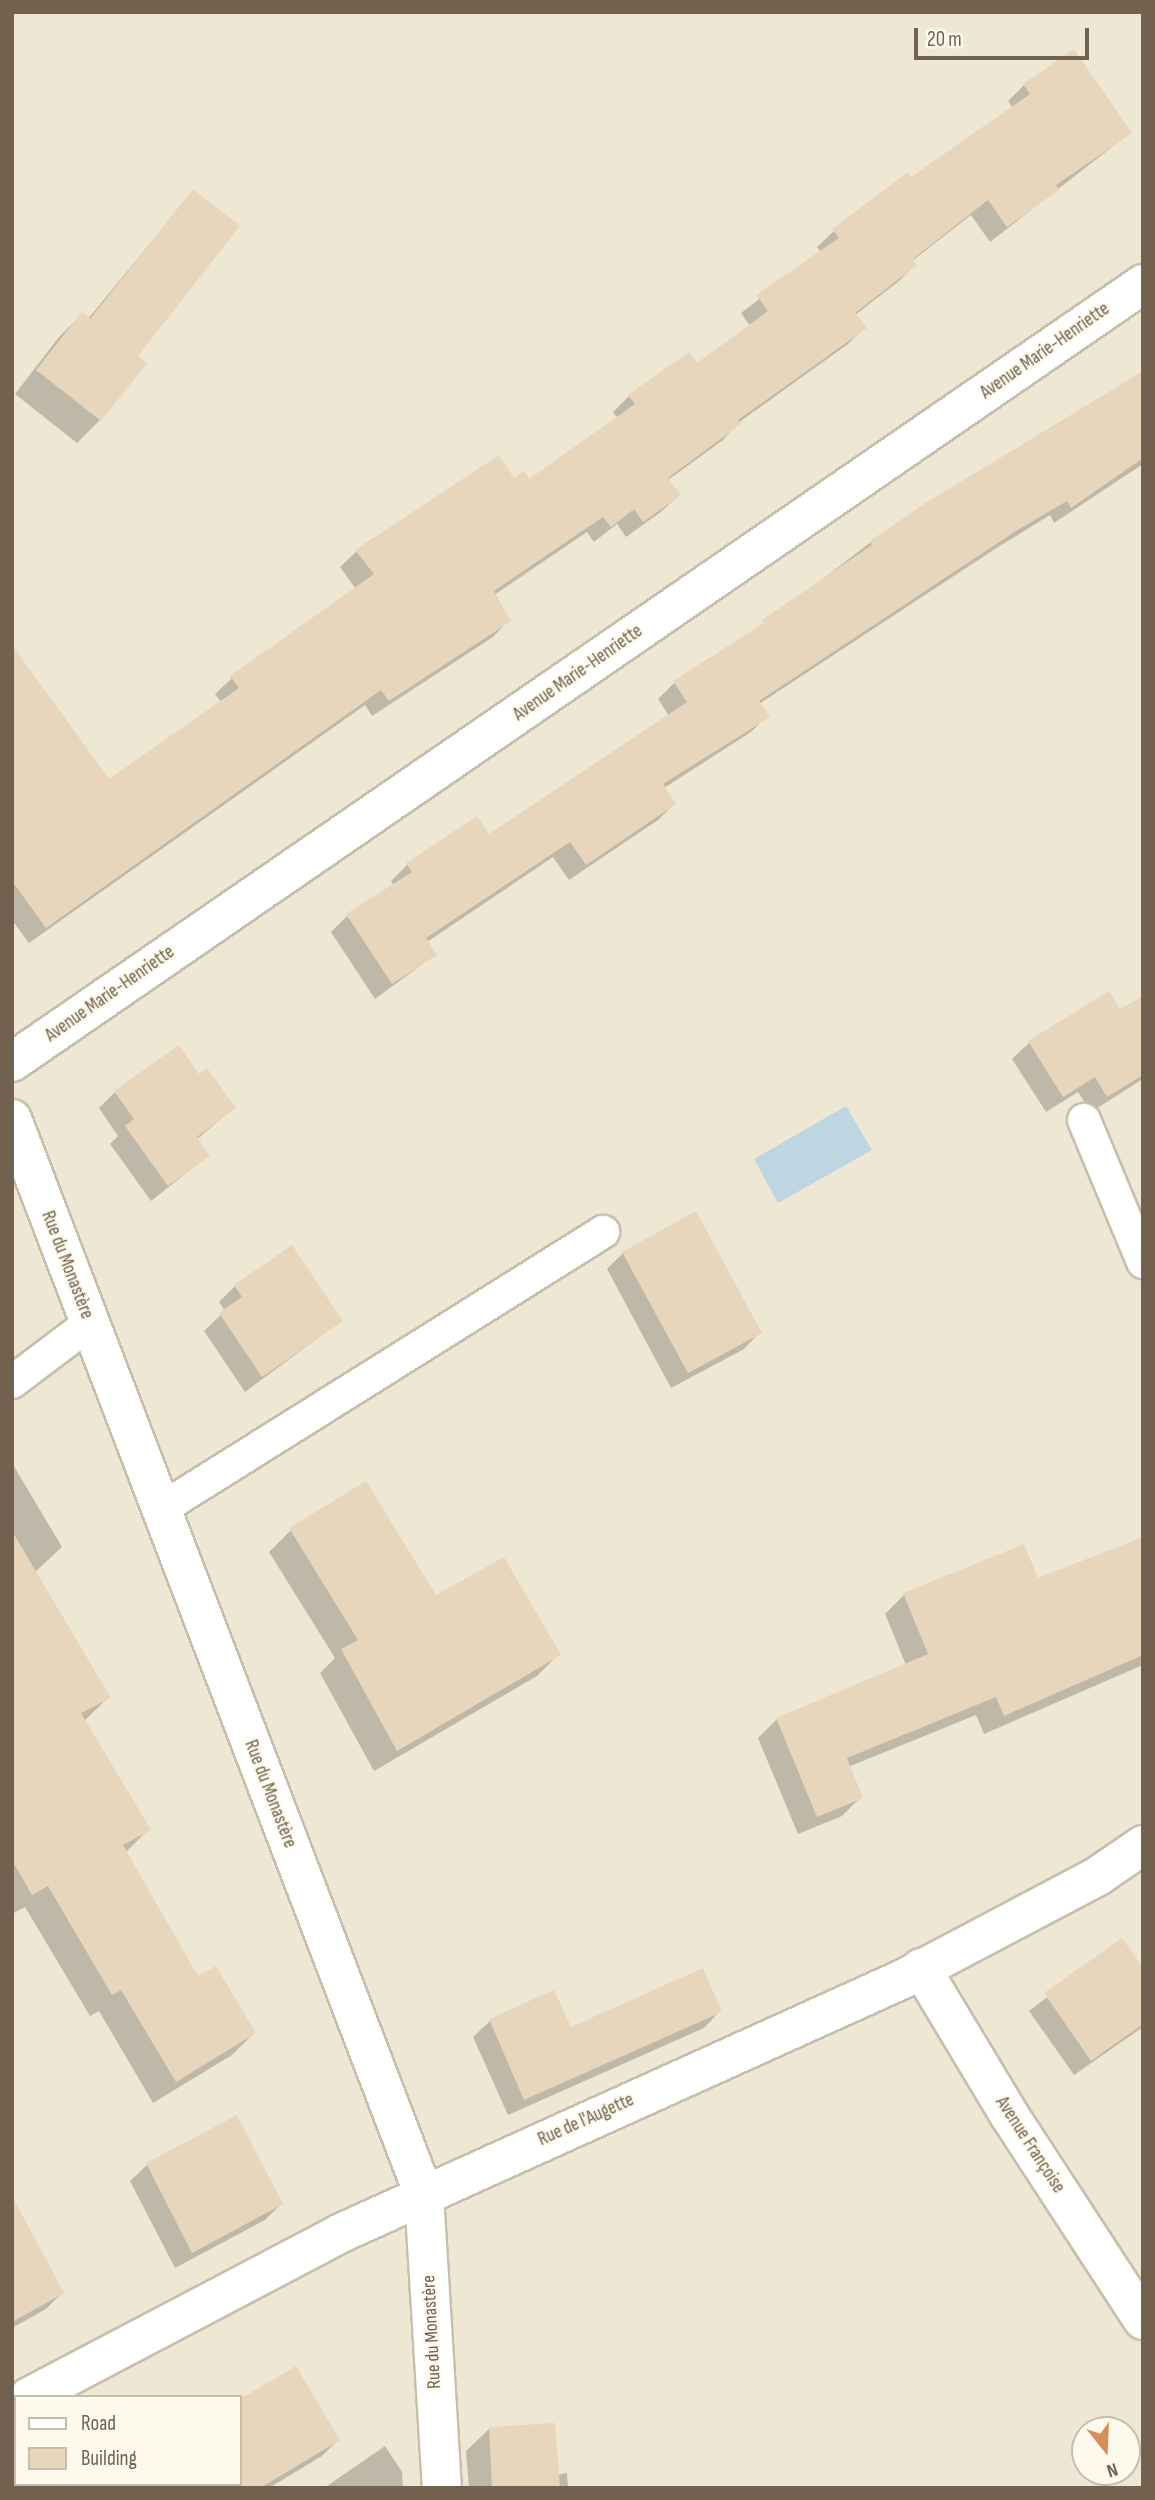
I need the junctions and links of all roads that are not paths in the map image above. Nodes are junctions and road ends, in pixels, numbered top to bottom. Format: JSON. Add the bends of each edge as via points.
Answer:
{"nodes":[{"id":1,"x":1143,"y":284,"type":"edge"},
{"id":2,"x":12,"y":1062,"type":"edge"},
{"id":3,"x":12,"y":1119,"type":"edge"},
{"id":4,"x":1084,"y":1120,"type":"dead end"},
{"id":5,"x":603,"y":1233,"type":"dead end"},
{"id":6,"x":1143,"y":1262,"type":"edge"},
{"id":7,"x":89,"y":1324,"type":"junction"},
{"id":8,"x":12,"y":1382,"type":"edge"},
{"id":9,"x":160,"y":1509,"type":"junction"},
{"id":10,"x":1143,"y":1845,"type":"edge"},
{"id":11,"x":921,"y":1968,"type":"junction"},
{"id":12,"x":424,"y":2195,"type":"junction"},
{"id":13,"x":1143,"y":2320,"type":"edge"},
{"id":14,"x":33,"y":2395,"type":"edge"},
{"id":15,"x":442,"y":2488,"type":"edge"}],
"edges":[{"from":1,"to":2,"type":"street","name":"Avenue Marie-Henriette"},
{"from":3,"to":7,"type":"street","name":"Rue du Monastère"},
{"from":4,"to":6,"type":"lane"},
{"from":5,"to":9,"type":"lane"},
{"from":7,"to":8,"type":"lane"},
{"from":7,"to":9,"type":"street","name":"Rue du Monastère"},
{"from":9,"to":12,"type":"street","name":"Rue du Monastère"},
{"from":10,"to":11,"type":"street","name":"Rue de l'Augette","via":[[1098,1877]]},
{"from":11,"to":12,"type":"street","name":"Rue de l'Augette"},
{"from":11,"to":13,"type":"street","name":"Avenue Françoise","via":[[1008,2113]]},
{"from":12,"to":14,"type":"street","name":"Rue de l'Augette","via":[[341,2233]]},
{"from":12,"to":15,"type":"street","name":"Rue du Monastère"}]}
